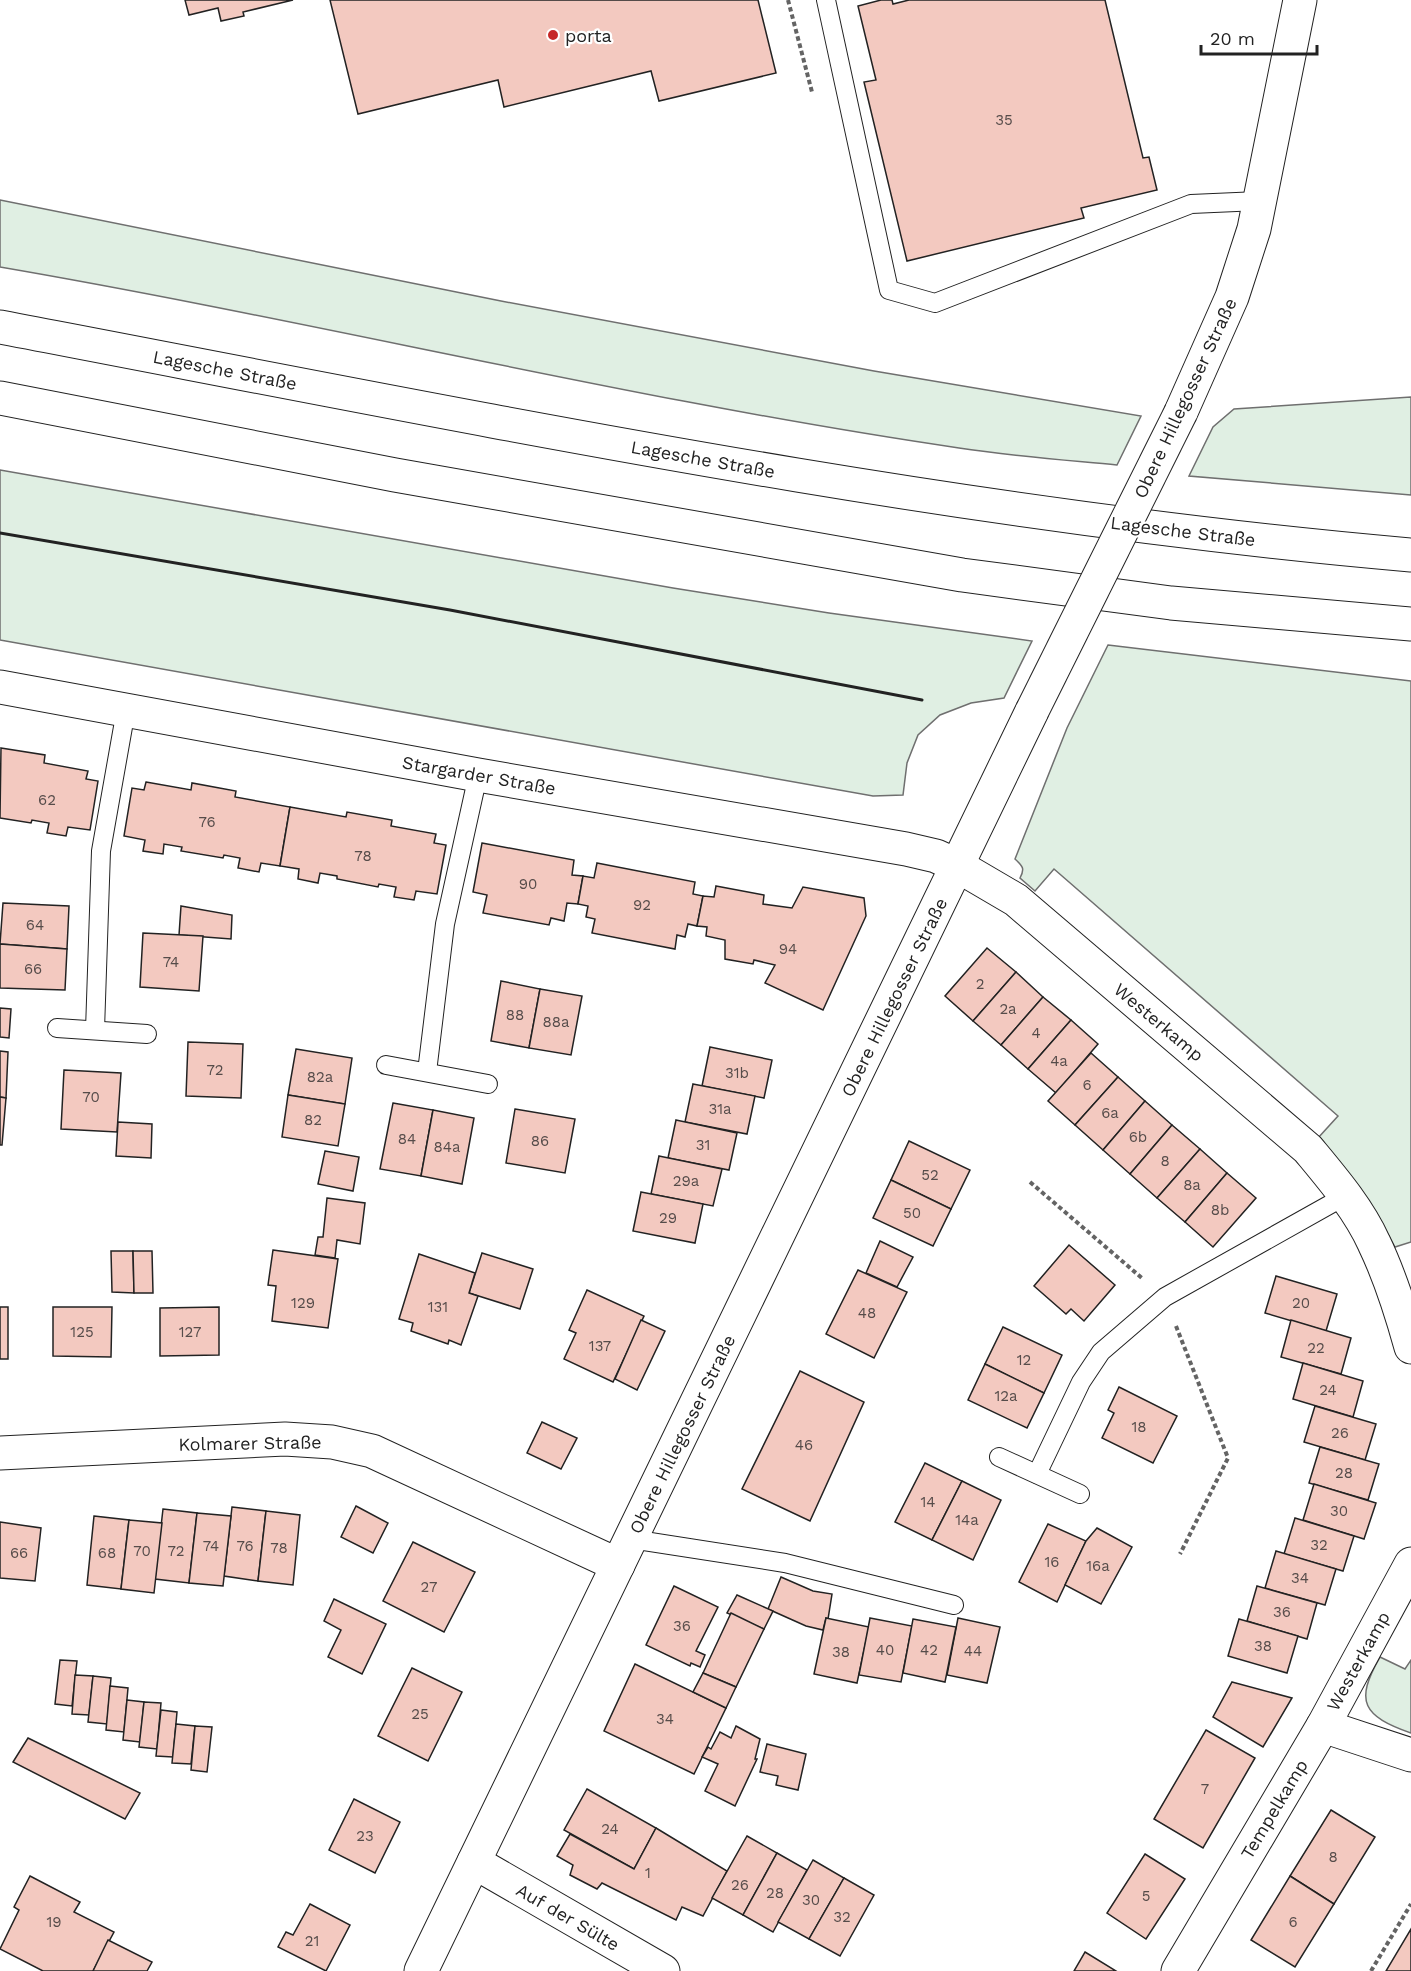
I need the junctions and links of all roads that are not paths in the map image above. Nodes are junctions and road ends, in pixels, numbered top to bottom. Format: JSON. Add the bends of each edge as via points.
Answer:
{"nodes":[{"id":1,"x":826,"y":0,"type":"edge"},
{"id":2,"x":1300,"y":0,"type":"edge"},
{"id":3,"x":1259,"y":201,"type":"junction"},
{"id":4,"x":0,"y":327,"type":"edge"},
{"id":5,"x":0,"y":398,"type":"edge"},
{"id":6,"x":1411,"y":555,"type":"edge"},
{"id":7,"x":1411,"y":624,"type":"edge"},
{"id":8,"x":0,"y":687,"type":"edge"},
{"id":9,"x":126,"y":710,"type":"junction"},
{"id":10,"x":478,"y":775,"type":"junction"},
{"id":11,"x":958,"y":866,"type":"junction"},
{"id":12,"x":57,"y":1028,"type":"dead end"},
{"id":13,"x":95,"y":1030,"type":"junction"},
{"id":14,"x":147,"y":1034,"type":"dead end"},
{"id":15,"x":386,"y":1065,"type":"dead end"},
{"id":16,"x":427,"y":1072,"type":"junction"},
{"id":17,"x":488,"y":1084,"type":"dead end"},
{"id":18,"x":1345,"y":1196,"type":"junction"},
{"id":19,"x":1411,"y":1347,"type":"edge"},
{"id":20,"x":0,"y":1453,"type":"edge"},
{"id":21,"x":999,"y":1457,"type":"dead end"},
{"id":22,"x":1037,"y":1474,"type":"junction"},
{"id":23,"x":1080,"y":1494,"type":"dead end"},
{"id":24,"x":624,"y":1552,"type":"junction"},
{"id":25,"x":1411,"y":1564,"type":"edge"},
{"id":26,"x":954,"y":1605,"type":"dead end"},
{"id":27,"x":1323,"y":1726,"type":"junction"},
{"id":28,"x":1411,"y":1755,"type":"edge"},
{"id":29,"x":474,"y":1862,"type":"junction"},
{"id":30,"x":421,"y":1971,"type":"edge"},
{"id":31,"x":663,"y":1971,"type":"edge"},
{"id":32,"x":1178,"y":1971,"type":"edge"}],
"edges":[{"from":1,"to":3,"type":"lane","via":[[889,290],[935,303],[1191,204]]},
{"from":2,"to":3,"type":"main road","name":"Obere Hillegosser Straße"},
{"from":3,"to":11,"type":"main road","name":"Obere Hillegosser Straße","bridge":true,"via":[[1232,297],[1181,411]]},
{"from":4,"to":6,"type":"main road","name":"Lagesche Straße","via":[[817,480],[1199,534]]},
{"from":5,"to":7,"type":"main road","via":[[395,474],[962,575],[1171,603]]},
{"from":8,"to":9,"type":"main road","name":"Stargarder Straße"},
{"from":9,"to":10,"type":"main road","name":"Stargarder Straße"},
{"from":9,"to":13,"type":"lane","via":[[101,851]]},
{"from":10,"to":11,"type":"main road","name":"Stargarder Straße","via":[[906,849]]},
{"from":10,"to":16,"type":"lane","via":[[445,924]]},
{"from":11,"to":18,"type":"main road","name":"Westerkamp","via":[[1016,900],[1290,1133],[1308,1149]]},
{"from":11,"to":24,"type":"main road","name":"Obere Hillegosser Straße"},
{"from":12,"to":13,"type":"lane"},
{"from":13,"to":14,"type":"lane"},
{"from":15,"to":16,"type":"lane"},
{"from":16,"to":17,"type":"lane"},
{"from":18,"to":19,"type":"main road","name":"Westerkamp","via":[[1373,1241]]},
{"from":18,"to":22,"type":"lane","via":[[1165,1297],[1101,1352],[1081,1382]]},
{"from":20,"to":24,"type":"main road","name":"Kolmarer Straße","via":[[285,1439],[332,1442],[372,1450]]},
{"from":21,"to":22,"type":"lane"},
{"from":22,"to":23,"type":"lane"},
{"from":24,"to":26,"type":"lane","via":[[785,1563]]},
{"from":24,"to":29,"type":"main road","name":"Obere Hillegosser Straße"},
{"from":25,"to":27,"type":"main road","name":"Westerkamp"},
{"from":27,"to":28,"type":"main road"},
{"from":27,"to":32,"type":"main road","name":"Tempelkamp"},
{"from":29,"to":30,"type":"main road","name":"Obere Hillegosser Straße"},
{"from":29,"to":31,"type":"main road","name":"Auf der Sülte"}]}
